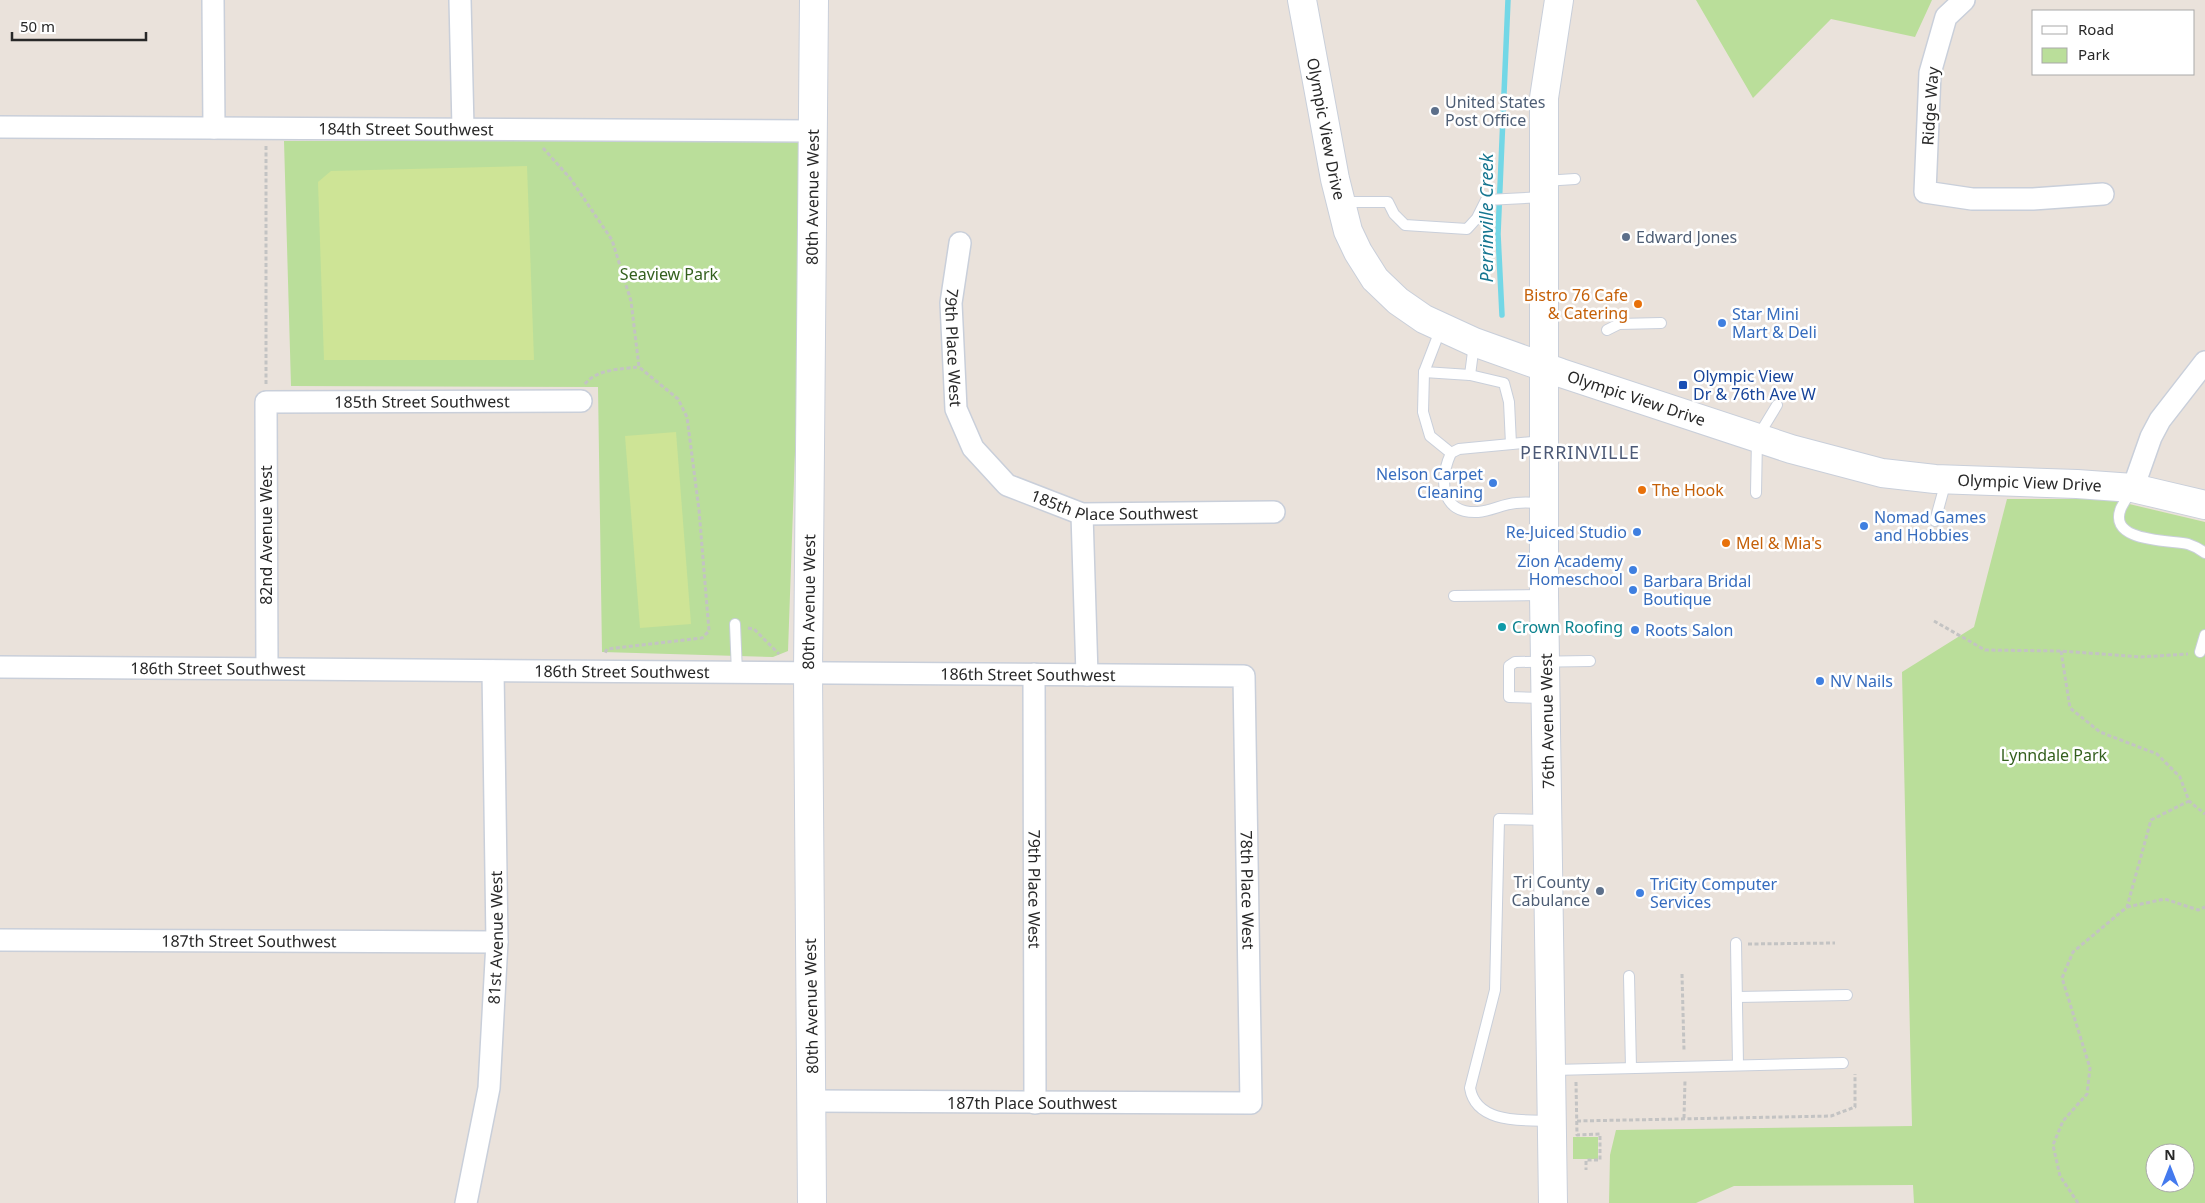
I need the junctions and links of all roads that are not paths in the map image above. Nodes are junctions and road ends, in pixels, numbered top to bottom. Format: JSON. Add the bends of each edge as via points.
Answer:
{"nodes":[{"id":1,"x":213,"y":0,"type":"edge"},
{"id":2,"x":460,"y":0,"type":"edge"},
{"id":3,"x":814,"y":0,"type":"edge"},
{"id":4,"x":1302,"y":0,"type":"edge"},
{"id":5,"x":1559,"y":0,"type":"edge"},
{"id":6,"x":1964,"y":0,"type":"edge"},
{"id":7,"x":0,"y":127,"type":"edge"},
{"id":8,"x":214,"y":128,"type":"junction"},
{"id":9,"x":463,"y":128,"type":"junction"},
{"id":10,"x":813,"y":131,"type":"junction"},
{"id":11,"x":1575,"y":179,"type":"dead end"},
{"id":12,"x":1544,"y":189,"type":"junction"},
{"id":13,"x":2103,"y":194,"type":"dead end"},
{"id":14,"x":1340,"y":202,"type":"junction"},
{"id":15,"x":960,"y":243,"type":"dead end"},
{"id":16,"x":1661,"y":323,"type":"dead end"},
{"id":17,"x":1441,"y":328,"type":"junction"},
{"id":18,"x":1607,"y":330,"type":"dead end"},
{"id":19,"x":1474,"y":342,"type":"junction"},
{"id":20,"x":2205,"y":362,"type":"edge"},
{"id":21,"x":1543,"y":366,"type":"junction"},
{"id":22,"x":1424,"y":372,"type":"junction"},
{"id":23,"x":1470,"y":375,"type":"junction"},
{"id":24,"x":580,"y":401,"type":"road end"},
{"id":25,"x":266,"y":402,"type":"joint"},
{"id":26,"x":1777,"y":405,"type":"dead end"},
{"id":27,"x":1757,"y":438,"type":"junction"},
{"id":28,"x":1544,"y":441,"type":"junction"},
{"id":29,"x":1511,"y":444,"type":"junction"},
{"id":30,"x":973,"y":448,"type":"joint"},
{"id":31,"x":1451,"y":453,"type":"junction"},
{"id":32,"x":1947,"y":480,"type":"junction"},
{"id":33,"x":2133,"y":488,"type":"junction"},
{"id":34,"x":1756,"y":492,"type":"dead end"},
{"id":35,"x":1545,"y":503,"type":"junction"},
{"id":36,"x":2205,"y":505,"type":"edge"},
{"id":37,"x":1274,"y":512,"type":"dead end"},
{"id":38,"x":1082,"y":514,"type":"junction"},
{"id":39,"x":1935,"y":521,"type":"dead end"},
{"id":40,"x":2205,"y":552,"type":"edge"},
{"id":41,"x":1544,"y":595,"type":"junction"},
{"id":42,"x":1454,"y":596,"type":"dead end"},
{"id":43,"x":736,"y":624,"type":"road end"},
{"id":44,"x":2205,"y":635,"type":"edge"},
{"id":45,"x":2200,"y":652,"type":"road end"},
{"id":46,"x":1590,"y":661,"type":"dead end"},
{"id":47,"x":1547,"y":662,"type":"junction"},
{"id":48,"x":0,"y":667,"type":"edge"},
{"id":49,"x":267,"y":668,"type":"junction"},
{"id":50,"x":493,"y":670,"type":"junction"},
{"id":51,"x":737,"y":673,"type":"junction"},
{"id":52,"x":808,"y":674,"type":"junction"},
{"id":53,"x":1034,"y":674,"type":"junction"},
{"id":54,"x":1087,"y":675,"type":"junction"},
{"id":55,"x":1244,"y":676,"type":"joint"},
{"id":56,"x":1547,"y":698,"type":"junction"},
{"id":57,"x":1549,"y":820,"type":"junction"},
{"id":58,"x":0,"y":940,"type":"edge"},
{"id":59,"x":497,"y":942,"type":"junction"},
{"id":60,"x":1740,"y":944,"type":"road end"},
{"id":61,"x":1628,"y":976,"type":"dead end"},
{"id":62,"x":1847,"y":995,"type":"dead end"},
{"id":63,"x":1737,"y":997,"type":"junction"},
{"id":64,"x":1843,"y":1063,"type":"dead end"},
{"id":65,"x":1738,"y":1066,"type":"junction"},
{"id":66,"x":1631,"y":1068,"type":"junction"},
{"id":67,"x":1564,"y":1074,"type":"junction"},
{"id":68,"x":812,"y":1101,"type":"junction"},
{"id":69,"x":1035,"y":1103,"type":"junction"},
{"id":70,"x":1251,"y":1103,"type":"joint"},
{"id":71,"x":1564,"y":1121,"type":"junction"},
{"id":72,"x":466,"y":1203,"type":"edge"},
{"id":73,"x":812,"y":1203,"type":"edge"},
{"id":74,"x":1553,"y":1203,"type":"edge"}],
"edges":[{"from":1,"to":8,"type":"street"},
{"from":2,"to":9,"type":"street"},
{"from":3,"to":10,"type":"street","name":"80th Avenue West"},
{"from":4,"to":14,"type":"street","name":"Olympic View Drive"},
{"from":5,"to":12,"type":"street","name":"76th Avenue West","via":[[1544,98]]},
{"from":6,"to":13,"type":"street","name":"Ridge Way","via":[[1946,17],[1930,73],[1925,192],[1972,199]]},
{"from":7,"to":8,"type":"street","name":"184th Street Southwest"},
{"from":8,"to":9,"type":"street","name":"184th Street Southwest"},
{"from":9,"to":10,"type":"street","name":"184th Street Southwest"},
{"from":10,"to":52,"type":"street","name":"80th Avenue West"},
{"from":11,"to":12,"type":"lane"},
{"from":12,"to":14,"type":"lane","via":[[1486,200],[1467,229],[1405,225],[1388,202]]},
{"from":12,"to":21,"type":"street","name":"76th Avenue West"},
{"from":14,"to":17,"type":"street","name":"Olympic View Drive","via":[[1352,241],[1375,278],[1398,301]]},
{"from":15,"to":30,"type":"street","name":"79th Place West","via":[[951,303],[956,409]]},
{"from":16,"to":18,"type":"lane","via":[[1619,324]]},
{"from":17,"to":19,"type":"street","name":"Olympic View Drive"},
{"from":17,"to":22,"type":"lane"},
{"from":19,"to":21,"type":"street","name":"Olympic View Drive"},
{"from":19,"to":23,"type":"lane"},
{"from":20,"to":33,"type":"street","via":[[2160,420]]},
{"from":21,"to":27,"type":"street","name":"Olympic View Drive"},
{"from":21,"to":28,"type":"street","name":"76th Avenue West"},
{"from":22,"to":23,"type":"lane"},
{"from":22,"to":31,"type":"lane","via":[[1423,412],[1430,436]]},
{"from":23,"to":29,"type":"lane","via":[[1504,383],[1509,402]]},
{"from":24,"to":25,"type":"street","name":"185th Street Southwest"},
{"from":25,"to":49,"type":"street","name":"82nd Avenue West"},
{"from":26,"to":27,"type":"lane"},
{"from":27,"to":32,"type":"street","name":"Olympic View Drive","via":[[1882,473]]},
{"from":27,"to":34,"type":"lane"},
{"from":28,"to":29,"type":"lane"},
{"from":28,"to":35,"type":"street","name":"76th Avenue West"},
{"from":29,"to":31,"type":"lane","via":[[1459,449]]},
{"from":30,"to":38,"type":"street","name":"185th Place Southwest","via":[[1007,485]]},
{"from":31,"to":35,"type":"lane","via":[[1444,471],[1444,489],[1451,505],[1458,510],[1478,512],[1516,503]]},
{"from":32,"to":33,"type":"street","name":"Olympic View Drive"},
{"from":32,"to":39,"type":"lane"},
{"from":33,"to":36,"type":"street","name":"Olympic View Drive"},
{"from":33,"to":40,"type":"lane","via":[[2121,509],[2119,522],[2124,529],[2145,539],[2188,545]]},
{"from":35,"to":41,"type":"street","name":"76th Avenue West"},
{"from":37,"to":38,"type":"street","name":"185th Place Southwest"},
{"from":38,"to":54,"type":"street"},
{"from":41,"to":42,"type":"lane"},
{"from":41,"to":47,"type":"street","name":"76th Avenue West"},
{"from":43,"to":51,"type":"lane"},
{"from":44,"to":45,"type":"lane"},
{"from":46,"to":47,"type":"lane"},
{"from":47,"to":56,"type":"street","name":"76th Avenue West"},
{"from":47,"to":56,"type":"lane","via":[[1515,662],[1509,666],[1509,697]]},
{"from":48,"to":49,"type":"street","name":"186th Street Southwest"},
{"from":49,"to":50,"type":"street","name":"186th Street Southwest"},
{"from":50,"to":51,"type":"street","name":"186th Street Southwest"},
{"from":50,"to":59,"type":"street","name":"81st Avenue West"},
{"from":51,"to":52,"type":"street","name":"186th Street Southwest"},
{"from":52,"to":53,"type":"street","name":"186th Street Southwest"},
{"from":52,"to":68,"type":"street","name":"80th Avenue West"},
{"from":53,"to":54,"type":"street","name":"186th Street Southwest"},
{"from":53,"to":69,"type":"street","name":"79th Place West"},
{"from":54,"to":55,"type":"street","name":"186th Street Southwest"},
{"from":55,"to":70,"type":"street","name":"78th Place West"},
{"from":56,"to":57,"type":"street","name":"76th Avenue West"},
{"from":57,"to":67,"type":"street","name":"76th Avenue West"},
{"from":57,"to":71,"type":"lane","via":[[1500,819],[1495,990],[1470,1088],[1475,1102],[1490,1114],[1514,1119]]},
{"from":58,"to":59,"type":"street","name":"187th Street Southwest"},
{"from":59,"to":72,"type":"street","name":"81st Avenue West","via":[[488,1088]]},
{"from":60,"to":63,"type":"lane"},
{"from":61,"to":66,"type":"lane"},
{"from":62,"to":63,"type":"lane"},
{"from":63,"to":65,"type":"lane"},
{"from":64,"to":65,"type":"lane"},
{"from":65,"to":66,"type":"lane"},
{"from":66,"to":67,"type":"lane"},
{"from":67,"to":71,"type":"street","name":"76th Avenue West"},
{"from":68,"to":69,"type":"street","name":"187th Place Southwest"},
{"from":68,"to":73,"type":"street","name":"80th Avenue West"},
{"from":69,"to":70,"type":"street","name":"187th Place Southwest"},
{"from":71,"to":74,"type":"street","name":"76th Avenue West"}]}
